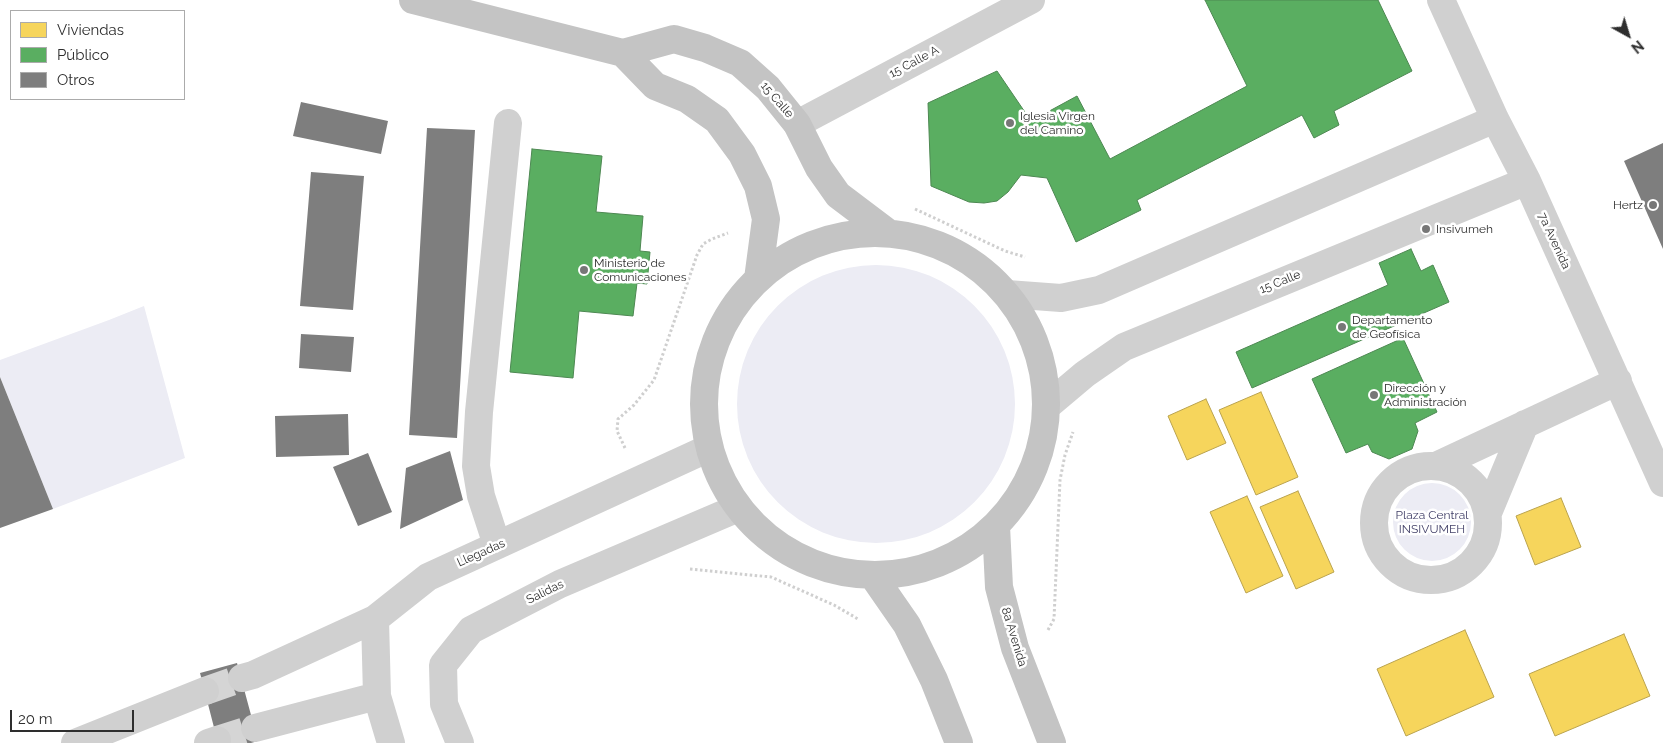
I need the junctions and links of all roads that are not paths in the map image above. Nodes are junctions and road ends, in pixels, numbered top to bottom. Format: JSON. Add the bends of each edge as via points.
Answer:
{"nodes":[{"id":1,"x":413,"y":0,"type":"edge"},
{"id":2,"x":1031,"y":0,"type":"edge"},
{"id":3,"x":1441,"y":0,"type":"edge"},
{"id":4,"x":468,"y":7,"type":"edge"},
{"id":5,"x":623,"y":53,"type":"junction"},
{"id":6,"x":1495,"y":118,"type":"junction"},
{"id":7,"x":508,"y":123,"type":"dead end"},
{"id":8,"x":797,"y":124,"type":"junction"},
{"id":9,"x":1527,"y":181,"type":"junction"},
{"id":10,"x":887,"y":232,"type":"junction"},
{"id":11,"x":758,"y":279,"type":"junction"},
{"id":12,"x":1008,"y":294,"type":"junction"},
{"id":13,"x":1618,"y":381,"type":"junction"},
{"id":14,"x":1047,"y":406,"type":"junction"},
{"id":15,"x":1525,"y":424,"type":"junction"},
{"id":16,"x":709,"y":448,"type":"junction"},
{"id":17,"x":1436,"y":466,"type":"junction"},
{"id":18,"x":1663,"y":483,"type":"edge"},
{"id":19,"x":738,"y":508,"type":"junction"},
{"id":20,"x":1488,"y":513,"type":"junction"},
{"id":21,"x":996,"y":526,"type":"junction"},
{"id":22,"x":497,"y":546,"type":"junction"},
{"id":23,"x":873,"y":576,"type":"junction"},
{"id":24,"x":375,"y":619,"type":"junction"},
{"id":25,"x":242,"y":678,"type":"tunnel mouth"},
{"id":26,"x":204,"y":691,"type":"tunnel mouth"},
{"id":27,"x":377,"y":696,"type":"junction"},
{"id":28,"x":255,"y":728,"type":"tunnel mouth"},
{"id":29,"x":75,"y":743,"type":"edge"},
{"id":30,"x":391,"y":743,"type":"edge"},
{"id":31,"x":460,"y":743,"type":"edge"},
{"id":32,"x":959,"y":743,"type":"edge"},
{"id":33,"x":1052,"y":743,"type":"edge"}],
"edges":[{"from":1,"to":4,"type":"main road","name":"15 Calle"},
{"from":2,"to":8,"type":"street","name":"15 Calle A"},
{"from":3,"to":6,"type":"street","name":"7a Avenida"},
{"from":4,"to":5,"type":"main road","name":"15 Calle"},
{"from":5,"to":8,"type":"main road","name":"15 Calle","via":[[674,40],[705,48],[740,63],[768,88]]},
{"from":5,"to":11,"type":"main road","via":[[655,86],[687,99],[718,120],[742,154],[758,186],[766,218]]},
{"from":6,"to":9,"type":"street","name":"7a Avenida"},
{"from":6,"to":12,"type":"street","via":[[1099,290],[1061,298]]},
{"from":7,"to":22,"type":"street","via":[[476,466],[481,496]]},
{"from":8,"to":10,"type":"main road","name":"15 Calle","via":[[819,168],[838,195]]},
{"from":9,"to":13,"type":"street","name":"7a Avenida"},
{"from":9,"to":14,"type":"street","name":"15 Calle","via":[[1124,347]]},
{"from":10,"to":11,"type":"main road","via":[[841,236],[797,252]]},
{"from":10,"to":12,"type":"main road","via":[[932,242],[974,263]]},
{"from":11,"to":16,"type":"main road","via":[[729,315],[710,357],[703,403]]},
{"from":12,"to":14,"type":"main road","via":[[1030,328],[1043,366]]},
{"from":13,"to":15,"type":"street"},
{"from":13,"to":18,"type":"street","name":"7a Avenida"},
{"from":14,"to":21,"type":"main road","via":[[1040,450],[1023,490]]},
{"from":15,"to":17,"type":"street"},
{"from":15,"to":20,"type":"street"},
{"from":16,"to":19,"type":"main road"},
{"from":16,"to":22,"type":"street","name":"Llegadas"},
{"from":17,"to":20,"type":"street","via":[[1454,470],[1470,480],[1482,495]]},
{"from":17,"to":20,"type":"street","via":[[1417,468],[1399,475],[1385,488],[1377,505],[1374,524],[1377,542],[1386,559],[1400,572],[1417,579],[1436,581],[1455,576],[1471,565],[1482,550],[1488,532]]},
{"from":19,"to":23,"type":"main road","via":[[759,531],[811,564]]},
{"from":19,"to":31,"type":"street","name":"Salidas","via":[[560,584],[471,630],[443,665],[444,704]]},
{"from":21,"to":23,"type":"main road","via":[[960,553],[918,570]]},
{"from":21,"to":33,"type":"main road","name":"8a Avenida","via":[[999,587],[1015,648]]},
{"from":22,"to":24,"type":"street","name":"Llegadas","via":[[428,577]]},
{"from":23,"to":32,"type":"main road","via":[[907,625],[934,680]]},
{"from":24,"to":25,"type":"street","name":"Llegadas"},
{"from":24,"to":27,"type":"street"},
{"from":26,"to":29,"type":"street"},
{"from":27,"to":28,"type":"street"},
{"from":27,"to":30,"type":"street"}]}
